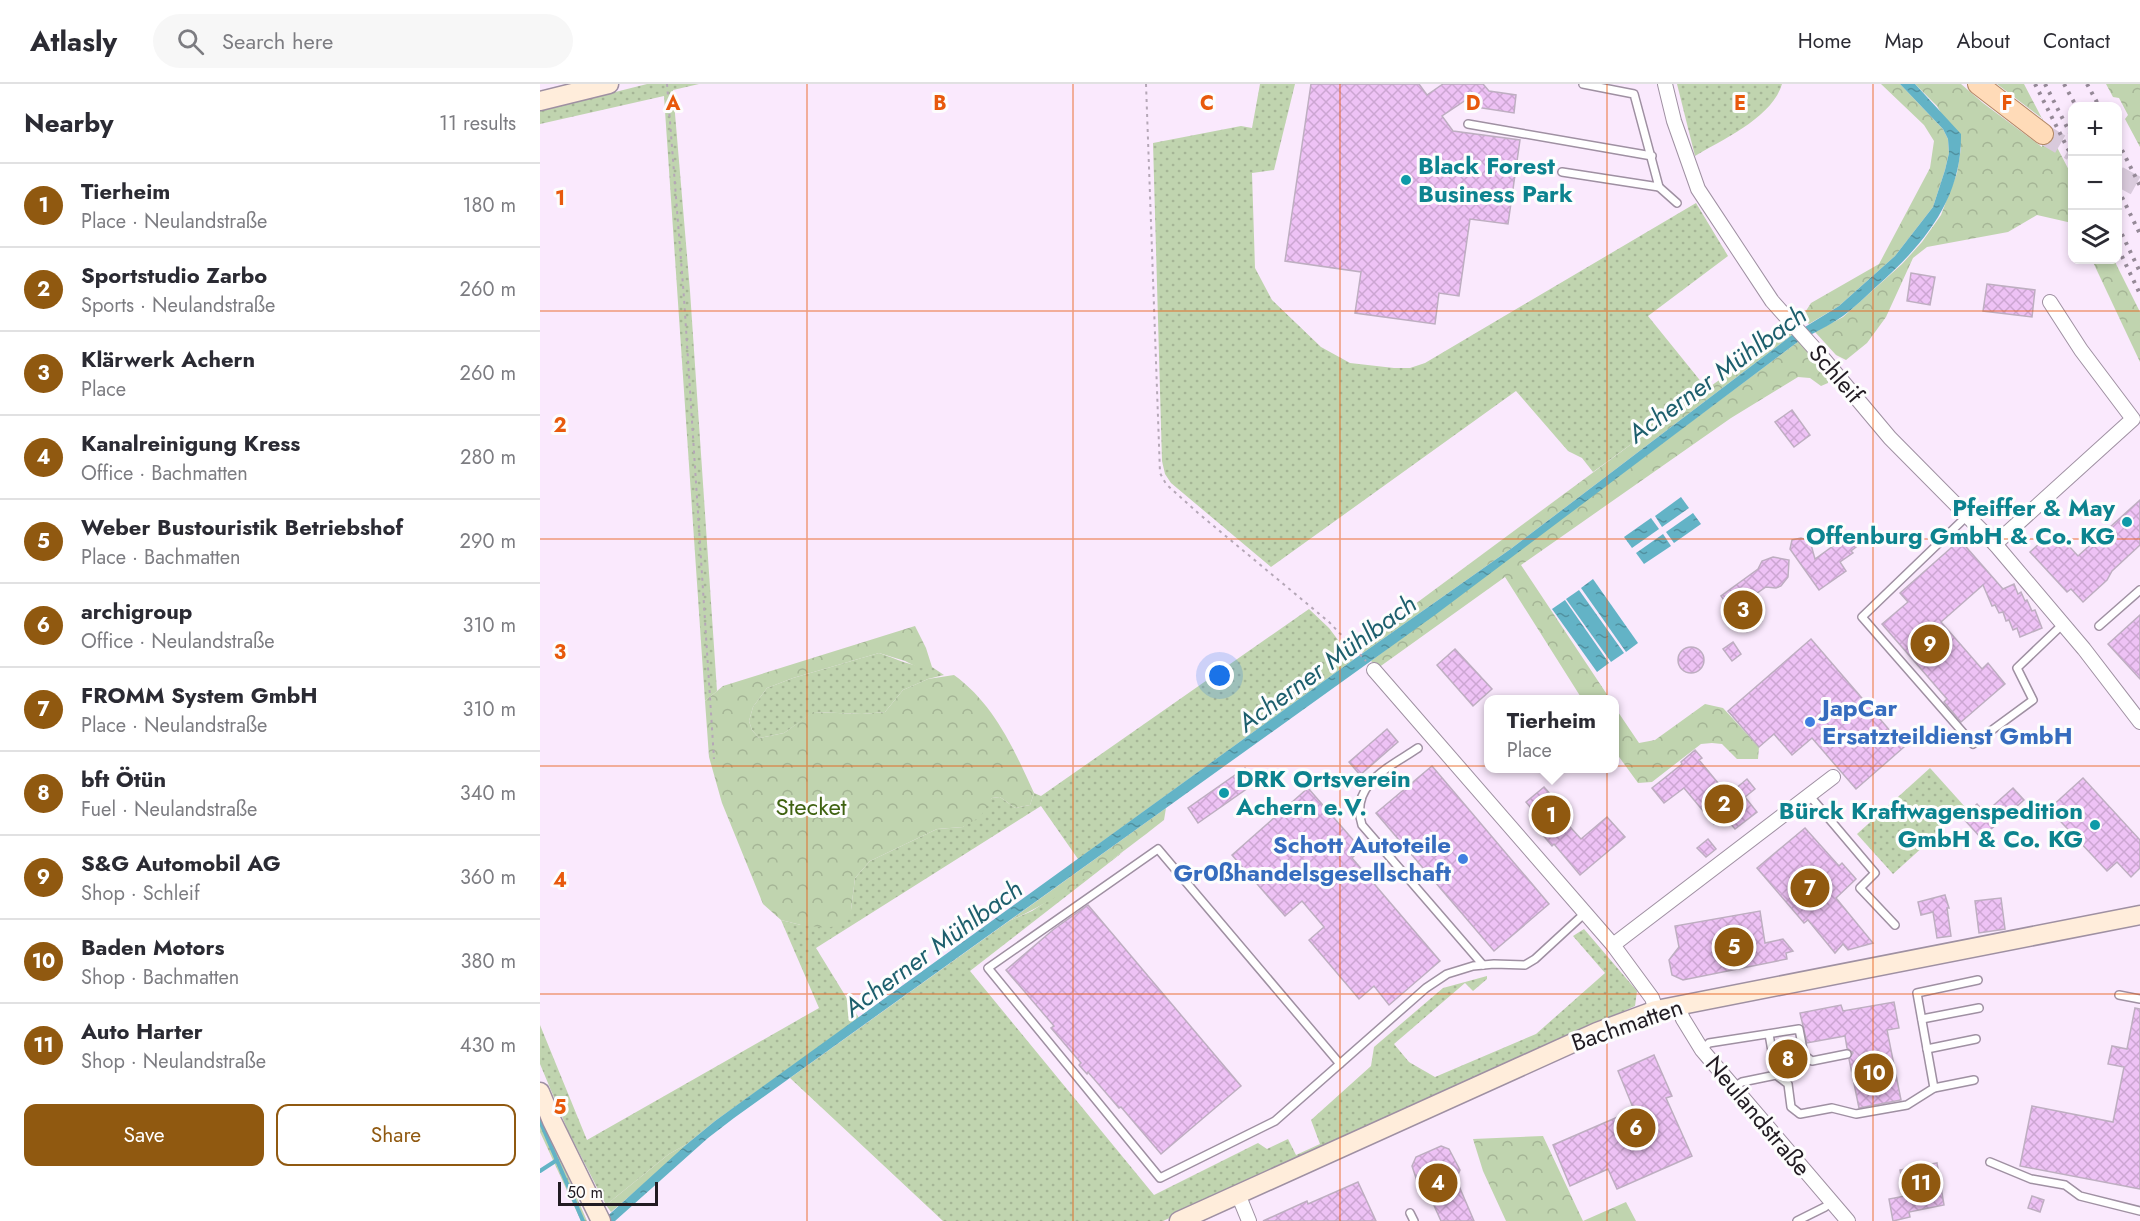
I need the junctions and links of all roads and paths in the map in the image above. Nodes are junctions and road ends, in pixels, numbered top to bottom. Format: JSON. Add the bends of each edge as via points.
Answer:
{"nodes":[{"id":1,"x":609,"y":84,"type":"edge"},
{"id":2,"x":667,"y":84,"type":"edge"},
{"id":3,"x":1146,"y":84,"type":"edge"},
{"id":4,"x":1583,"y":84,"type":"edge"},
{"id":5,"x":1665,"y":84,"type":"edge"},
{"id":6,"x":1978,"y":84,"type":"edge"},
{"id":7,"x":540,"y":101,"type":"edge"},
{"id":8,"x":1468,"y":124,"type":"dead end"},
{"id":9,"x":2043,"y":134,"type":"tunnel mouth"},
{"id":10,"x":1652,"y":156,"type":"junction"},
{"id":11,"x":1562,"y":172,"type":"dead end"},
{"id":12,"x":1659,"y":187,"type":"junction"},
{"id":13,"x":1677,"y":203,"type":"dead end"},
{"id":14,"x":2050,"y":302,"type":"dead end"},
{"id":15,"x":2137,"y":422,"type":"edge"},
{"id":16,"x":1967,"y":516,"type":"junction"},
{"id":17,"x":1995,"y":544,"type":"junction"},
{"id":18,"x":2140,"y":590,"type":"edge"},
{"id":19,"x":2063,"y":624,"type":"junction"},
{"id":20,"x":2099,"y":626,"type":"dead end"},
{"id":21,"x":1374,"y":670,"type":"joint"},
{"id":22,"x":2140,"y":722,"type":"edge"},
{"id":23,"x":1418,"y":748,"type":"dead end"},
{"id":24,"x":714,"y":759,"type":"dead end"},
{"id":25,"x":1833,"y":777,"type":"dead end"},
{"id":26,"x":1809,"y":795,"type":"junction"},
{"id":27,"x":1585,"y":913,"type":"junction"},
{"id":28,"x":2140,"y":915,"type":"edge"},
{"id":29,"x":1895,"y":925,"type":"dead end"},
{"id":30,"x":1613,"y":945,"type":"junction"},
{"id":31,"x":1483,"y":964,"type":"junction"},
{"id":32,"x":1978,"y":980,"type":"dead end"},
{"id":33,"x":2119,"y":996,"type":"dead end"},
{"id":34,"x":2140,"y":999,"type":"edge"},
{"id":35,"x":1677,"y":1005,"type":"junction"},
{"id":36,"x":1978,"y":1008,"type":"dead end"},
{"id":37,"x":1656,"y":1010,"type":"junction"},
{"id":38,"x":1922,"y":1019,"type":"junction"},
{"id":39,"x":1769,"y":1034,"type":"junction"},
{"id":40,"x":1976,"y":1039,"type":"dead end"},
{"id":41,"x":1927,"y":1049,"type":"junction"},
{"id":42,"x":1702,"y":1050,"type":"junction"},
{"id":43,"x":1847,"y":1054,"type":"dead end"},
{"id":44,"x":1340,"y":1064,"type":"junction"},
{"id":45,"x":1776,"y":1075,"type":"junction"},
{"id":46,"x":1974,"y":1080,"type":"dead end"},
{"id":47,"x":1734,"y":1087,"type":"junction"},
{"id":48,"x":1934,"y":1088,"type":"junction"},
{"id":49,"x":540,"y":1092,"type":"edge"},
{"id":50,"x":1990,"y":1162,"type":"dead end"},
{"id":51,"x":1238,"y":1194,"type":"junction"},
{"id":52,"x":1831,"y":1202,"type":"junction"},
{"id":53,"x":2140,"y":1210,"type":"edge"},
{"id":54,"x":1410,"y":1213,"type":"dead end"},
{"id":55,"x":598,"y":1215,"type":"edge"},
{"id":56,"x":1179,"y":1221,"type":"edge"},
{"id":57,"x":1249,"y":1221,"type":"edge"},
{"id":58,"x":1414,"y":1221,"type":"edge"},
{"id":59,"x":1797,"y":1221,"type":"edge"},
{"id":60,"x":1848,"y":1221,"type":"edge"}],
"edges":[{"from":1,"to":7,"type":"street"},
{"from":2,"to":24,"type":"path"},
{"from":3,"to":21,"type":"path","via":[[1160,473],[1166,484],[1198,513],[1321,615]]},
{"from":4,"to":10,"type":"lane","via":[[1634,94]]},
{"from":5,"to":16,"type":"street","name":"Schleif","via":[[1698,189],[1772,301],[1890,438]]},
{"from":6,"to":9,"type":"main road"},
{"from":8,"to":10,"type":"lane"},
{"from":10,"to":12,"type":"lane"},
{"from":11,"to":12,"type":"lane"},
{"from":12,"to":13,"type":"lane"},
{"from":14,"to":15,"type":"street","via":[[2081,350]]},
{"from":15,"to":17,"type":"street"},
{"from":16,"to":17,"type":"street","name":"Schleif"},
{"from":16,"to":19,"type":"lane","via":[[1862,616],[1973,744],[2032,700],[2017,668]]},
{"from":17,"to":19,"type":"street","name":"Schleif"},
{"from":18,"to":20,"type":"lane"},
{"from":19,"to":22,"type":"street","name":"Schleif"},
{"from":21,"to":27,"type":"street"},
{"from":23,"to":31,"type":"lane","via":[[1378,774],[1363,791],[1359,800],[1362,825]]},
{"from":25,"to":26,"type":"street"},
{"from":26,"to":29,"type":"lane","via":[[1875,873],[1860,888]]},
{"from":26,"to":30,"type":"street"},
{"from":27,"to":30,"type":"street"},
{"from":27,"to":31,"type":"lane","via":[[1525,965]]},
{"from":28,"to":35,"type":"street","name":"Bachmatten"},
{"from":30,"to":37,"type":"street","via":[[1652,998]]},
{"from":31,"to":44,"type":"lane","via":[[1447,974],[1426,988]]},
{"from":32,"to":38,"type":"lane","via":[[1917,993]]},
{"from":33,"to":34,"type":"lane"},
{"from":35,"to":37,"type":"street","name":"Bachmatten"},
{"from":35,"to":42,"type":"street","name":"Neulandstraße"},
{"from":36,"to":38,"type":"lane"},
{"from":37,"to":51,"type":"street","name":"Bachmatten","via":[[1597,1032]]},
{"from":38,"to":41,"type":"lane"},
{"from":39,"to":42,"type":"lane","via":[[1709,1043]]},
{"from":39,"to":43,"type":"lane","via":[[1799,1029],[1804,1055],[1812,1060]]},
{"from":39,"to":45,"type":"lane"},
{"from":40,"to":41,"type":"lane"},
{"from":41,"to":48,"type":"lane"},
{"from":42,"to":47,"type":"street","name":"Neulandstraße"},
{"from":44,"to":44,"type":"lane","via":[[1275,1121],[1160,1178],[988,968],[1158,849]]},
{"from":45,"to":47,"type":"lane"},
{"from":45,"to":48,"type":"lane","via":[[1788,1084],[1791,1107],[1800,1114],[1832,1108],[1856,1114],[1907,1105]]},
{"from":46,"to":48,"type":"lane"},
{"from":47,"to":52,"type":"street","name":"Neulandstraße"},
{"from":49,"to":55,"type":"street"},
{"from":50,"to":53,"type":"lane","via":[[2031,1179],[2065,1185],[2080,1196]]},
{"from":51,"to":56,"type":"street","name":"Bachmatten"},
{"from":51,"to":57,"type":"street"},
{"from":52,"to":59,"type":"lane"},
{"from":52,"to":60,"type":"street","name":"Neulandstraße"},
{"from":54,"to":58,"type":"lane"}]}
